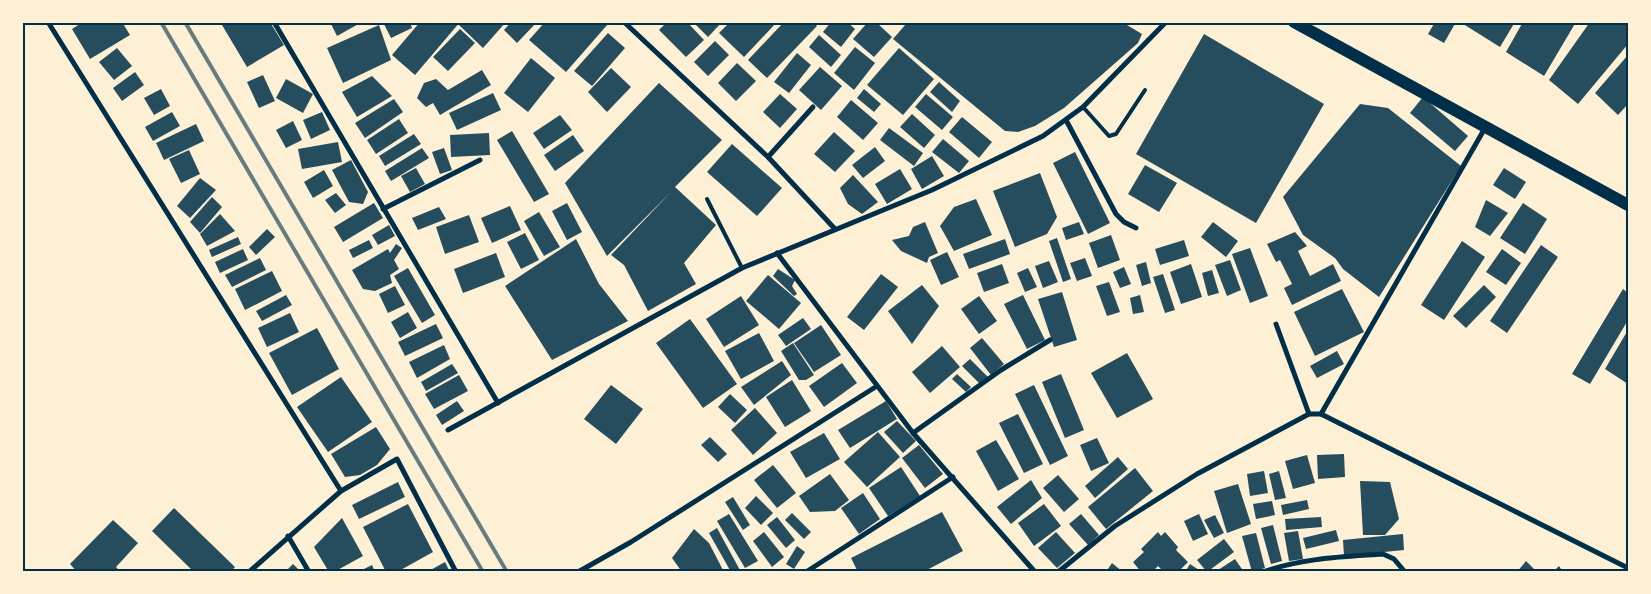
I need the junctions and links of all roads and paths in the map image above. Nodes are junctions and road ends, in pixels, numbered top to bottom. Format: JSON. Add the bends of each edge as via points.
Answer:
{"nodes":[{"id":1,"x":48,"y":22,"type":"edge"},
{"id":2,"x":274,"y":22,"type":"edge"},
{"id":3,"x":624,"y":22,"type":"edge"},
{"id":4,"x":1166,"y":22,"type":"edge"},
{"id":5,"x":1294,"y":22,"type":"edge"},
{"id":6,"x":1146,"y":90,"type":"dead end"},
{"id":7,"x":813,"y":107,"type":"dead end"},
{"id":8,"x":1083,"y":107,"type":"junction"},
{"id":9,"x":1066,"y":120,"type":"junction"},
{"id":10,"x":1486,"y":127,"type":"junction"},
{"id":11,"x":768,"y":157,"type":"junction"},
{"id":12,"x":480,"y":160,"type":"dead end"},
{"id":13,"x":707,"y":199,"type":"dead end"},
{"id":14,"x":1628,"y":205,"type":"edge"},
{"id":15,"x":383,"y":209,"type":"junction"},
{"id":16,"x":835,"y":228,"type":"junction"},
{"id":17,"x":1136,"y":228,"type":"dead end"},
{"id":18,"x":777,"y":253,"type":"junction"},
{"id":19,"x":742,"y":268,"type":"junction"},
{"id":20,"x":1276,"y":324,"type":"dead end"},
{"id":21,"x":1050,"y":340,"type":"dead end"},
{"id":22,"x":877,"y":386,"type":"junction"},
{"id":23,"x":498,"y":403,"type":"junction"},
{"id":24,"x":1309,"y":414,"type":"junction"},
{"id":25,"x":1321,"y":414,"type":"junction"},
{"id":26,"x":448,"y":430,"type":"dead end"},
{"id":27,"x":913,"y":433,"type":"junction"},
{"id":28,"x":953,"y":477,"type":"junction"},
{"id":29,"x":341,"y":491,"type":"junction"},
{"id":30,"x":288,"y":536,"type":"junction"},
{"id":31,"x":1628,"y":568,"type":"edge"},
{"id":32,"x":249,"y":572,"type":"edge"},
{"id":33,"x":309,"y":572,"type":"edge"},
{"id":34,"x":456,"y":572,"type":"edge"},
{"id":35,"x":578,"y":572,"type":"edge"},
{"id":36,"x":806,"y":572,"type":"edge"},
{"id":37,"x":1035,"y":572,"type":"edge"},
{"id":38,"x":1058,"y":572,"type":"edge"},
{"id":39,"x":1263,"y":572,"type":"edge"},
{"id":40,"x":1405,"y":572,"type":"edge"}],
"edges":[{"from":1,"to":29,"type":"street"},
{"from":2,"to":15,"type":"street"},
{"from":3,"to":11,"type":"street"},
{"from":4,"to":8,"type":"street"},
{"from":5,"to":10,"type":"main road"},
{"from":6,"to":8,"type":"lane","via":[[1116,134],[1109,136]]},
{"from":7,"to":11,"type":"street"},
{"from":8,"to":9,"type":"street"},
{"from":9,"to":16,"type":"street","via":[[1024,146],[932,190]]},
{"from":9,"to":17,"type":"street","via":[[1116,214]]},
{"from":10,"to":14,"type":"main road"},
{"from":10,"to":25,"type":"street"},
{"from":11,"to":16,"type":"street"},
{"from":12,"to":15,"type":"street"},
{"from":13,"to":19,"type":"lane"},
{"from":15,"to":23,"type":"street"},
{"from":16,"to":18,"type":"street"},
{"from":18,"to":19,"type":"street"},
{"from":18,"to":22,"type":"street"},
{"from":19,"to":23,"type":"street"},
{"from":20,"to":24,"type":"street"},
{"from":21,"to":27,"type":"street"},
{"from":22,"to":27,"type":"street"},
{"from":22,"to":35,"type":"street","via":[[631,542]]},
{"from":23,"to":26,"type":"street"},
{"from":24,"to":25,"type":"street"},
{"from":24,"to":38,"type":"street","via":[[1189,479],[1115,526]]},
{"from":25,"to":31,"type":"street"},
{"from":27,"to":28,"type":"street"},
{"from":28,"to":36,"type":"street"},
{"from":28,"to":37,"type":"street"},
{"from":29,"to":30,"type":"street"},
{"from":29,"to":34,"type":"street","via":[[397,459]]},
{"from":30,"to":32,"type":"street"},
{"from":30,"to":33,"type":"street"},
{"from":39,"to":40,"type":"street","via":[[1284,564],[1383,554],[1394,558]]}]}
